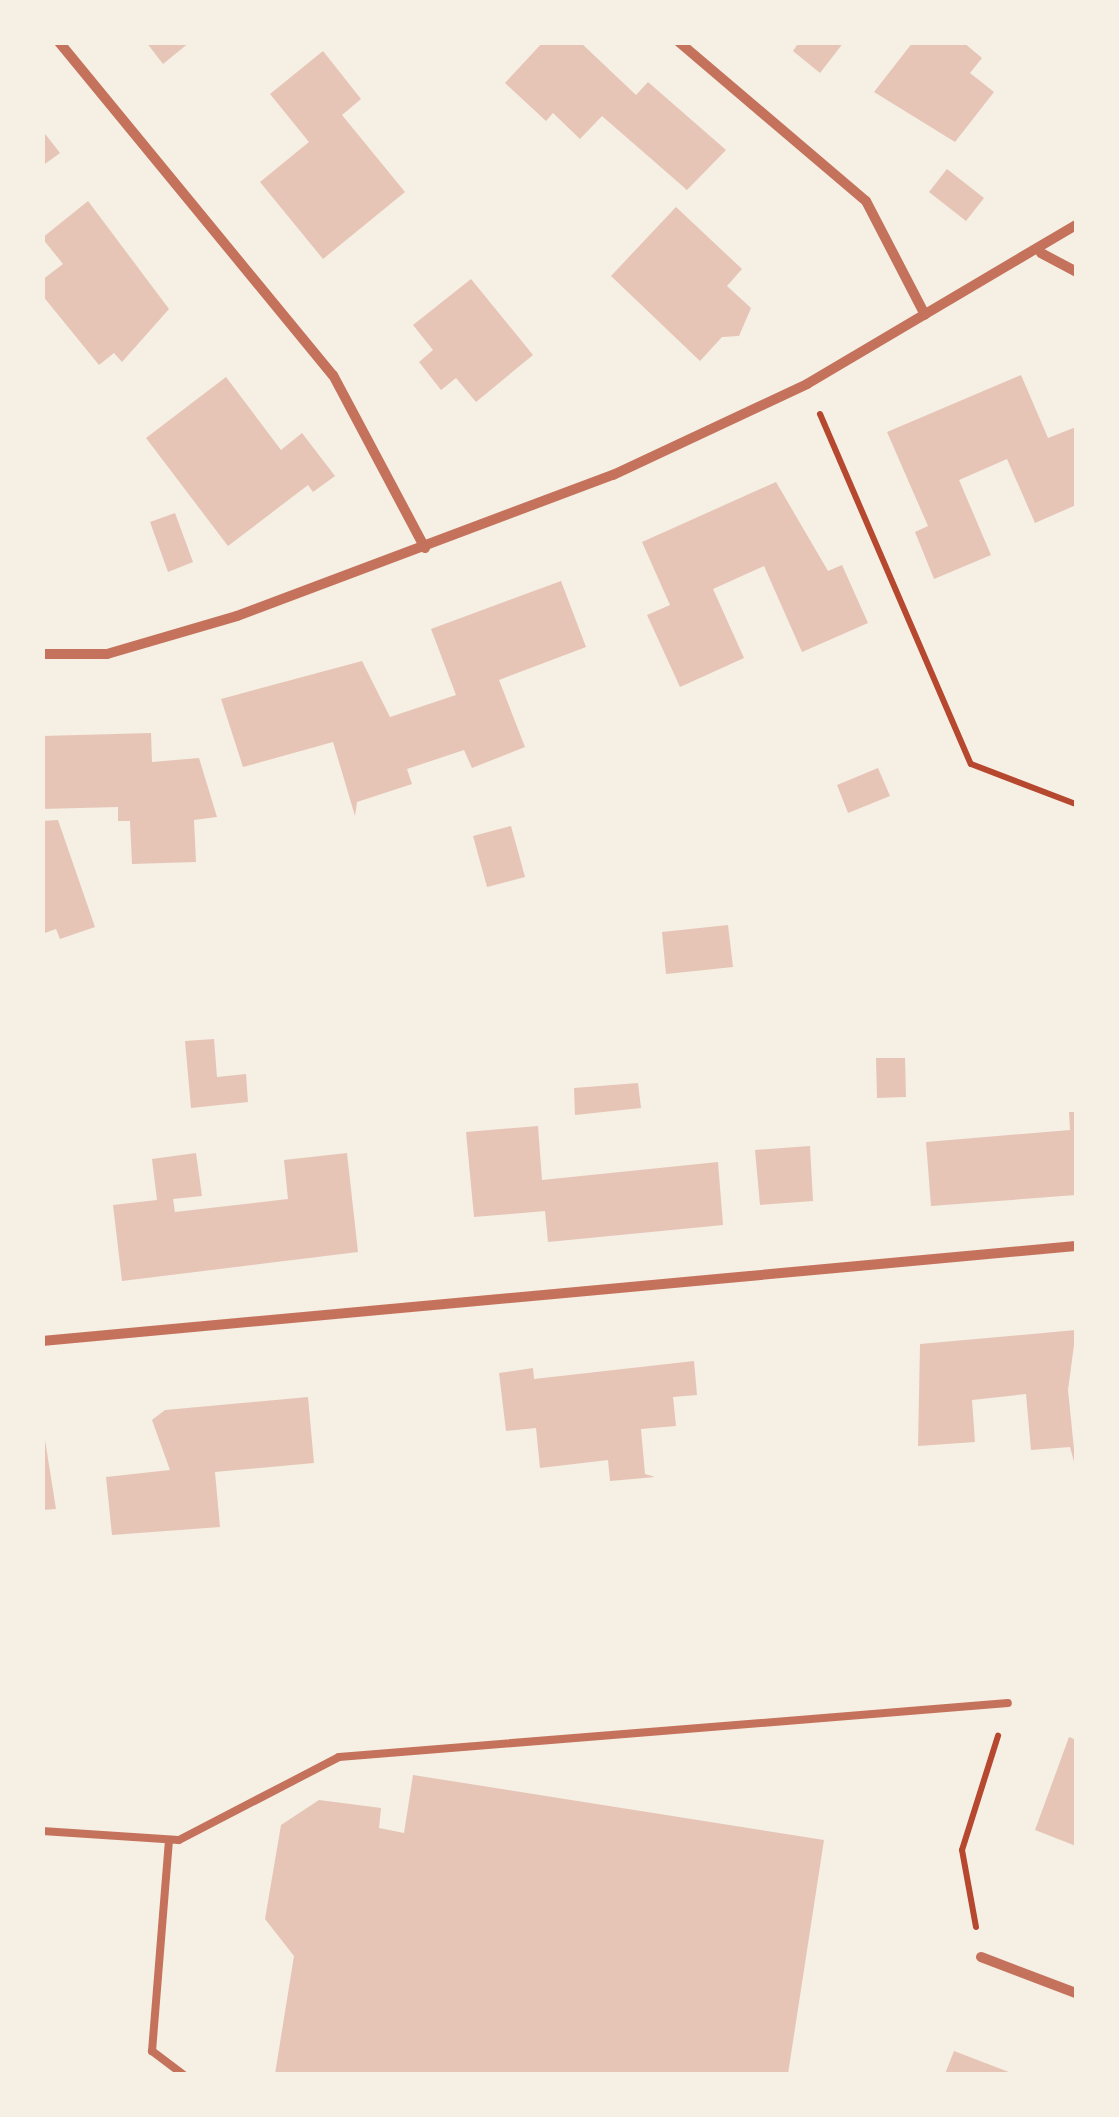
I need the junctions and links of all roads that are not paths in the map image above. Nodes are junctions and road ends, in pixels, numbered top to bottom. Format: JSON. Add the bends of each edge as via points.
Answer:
{"nodes":[{"id":1,"x":59,"y":42,"type":"edge"},
{"id":2,"x":679,"y":42,"type":"edge"},
{"id":3,"x":1076,"y":225,"type":"edge"},
{"id":4,"x":1041,"y":253,"type":"junction"},
{"id":5,"x":1076,"y":272,"type":"edge"},
{"id":6,"x":925,"y":315,"type":"junction"},
{"id":7,"x":424,"y":548,"type":"junction"},
{"id":8,"x":42,"y":654,"type":"edge"},
{"id":9,"x":1076,"y":1246,"type":"edge"},
{"id":10,"x":42,"y":1341,"type":"edge"},
{"id":11,"x":1008,"y":1702,"type":"road end"},
{"id":12,"x":42,"y":1831,"type":"edge"},
{"id":13,"x":169,"y":1840,"type":"junction"},
{"id":14,"x":981,"y":1957,"type":"road end"},
{"id":15,"x":1076,"y":1993,"type":"edge"},
{"id":16,"x":183,"y":2074,"type":"edge"}],
"edges":[{"from":1,"to":7,"type":"street","via":[[333,375]]},
{"from":2,"to":6,"type":"street","via":[[866,201]]},
{"from":3,"to":4,"type":"street"},
{"from":4,"to":5,"type":"street"},
{"from":4,"to":6,"type":"street"},
{"from":6,"to":7,"type":"street","via":[[807,384],[612,476]]},
{"from":7,"to":8,"type":"street","via":[[107,654]]},
{"from":9,"to":10,"type":"street"},
{"from":11,"to":13,"type":"lane","via":[[339,1756]]},
{"from":12,"to":13,"type":"lane"},
{"from":13,"to":16,"type":"lane","via":[[152,2052]]},
{"from":14,"to":15,"type":"street"}]}
